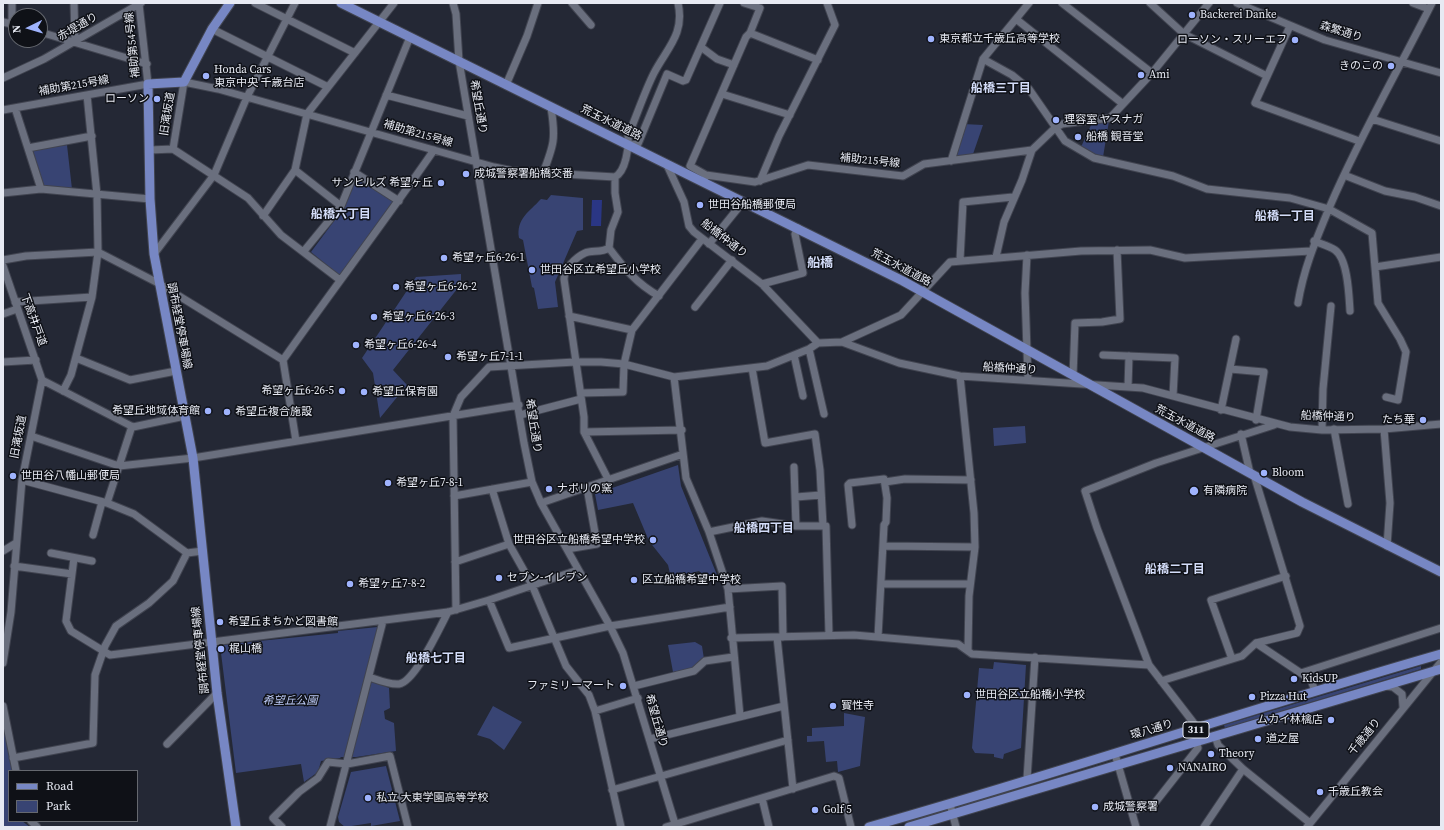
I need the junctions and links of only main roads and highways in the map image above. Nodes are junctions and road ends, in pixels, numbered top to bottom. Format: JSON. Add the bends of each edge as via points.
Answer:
{"nodes":[{"id":1,"x":230,"y":3,"type":"edge"},
{"id":2,"x":341,"y":3,"type":"edge"},
{"id":3,"x":1441,"y":572,"type":"edge"},
{"id":4,"x":1441,"y":654,"type":"edge"},
{"id":5,"x":1437,"y":670,"type":"edge"},
{"id":6,"x":236,"y":827,"type":"edge"},
{"id":7,"x":869,"y":827,"type":"edge"},
{"id":8,"x":909,"y":827,"type":"edge"}],
"edges":[{"from":1,"to":6,"type":"main road","name":"調布経堂停車場線","via":[[212,28],[184,82],[148,84],[150,199],[154,254],[193,458],[218,700]]},
{"from":2,"to":3,"type":"main road","name":"荒玉水道道路","via":[[666,165],[689,170],[705,178],[743,202],[923,292],[1202,447]]},
{"from":4,"to":7,"type":"main road","name":"環八通り","number":"311","via":[[1315,691],[1197,730]]},
{"from":5,"to":8,"type":"main road","number":"311"}]}
